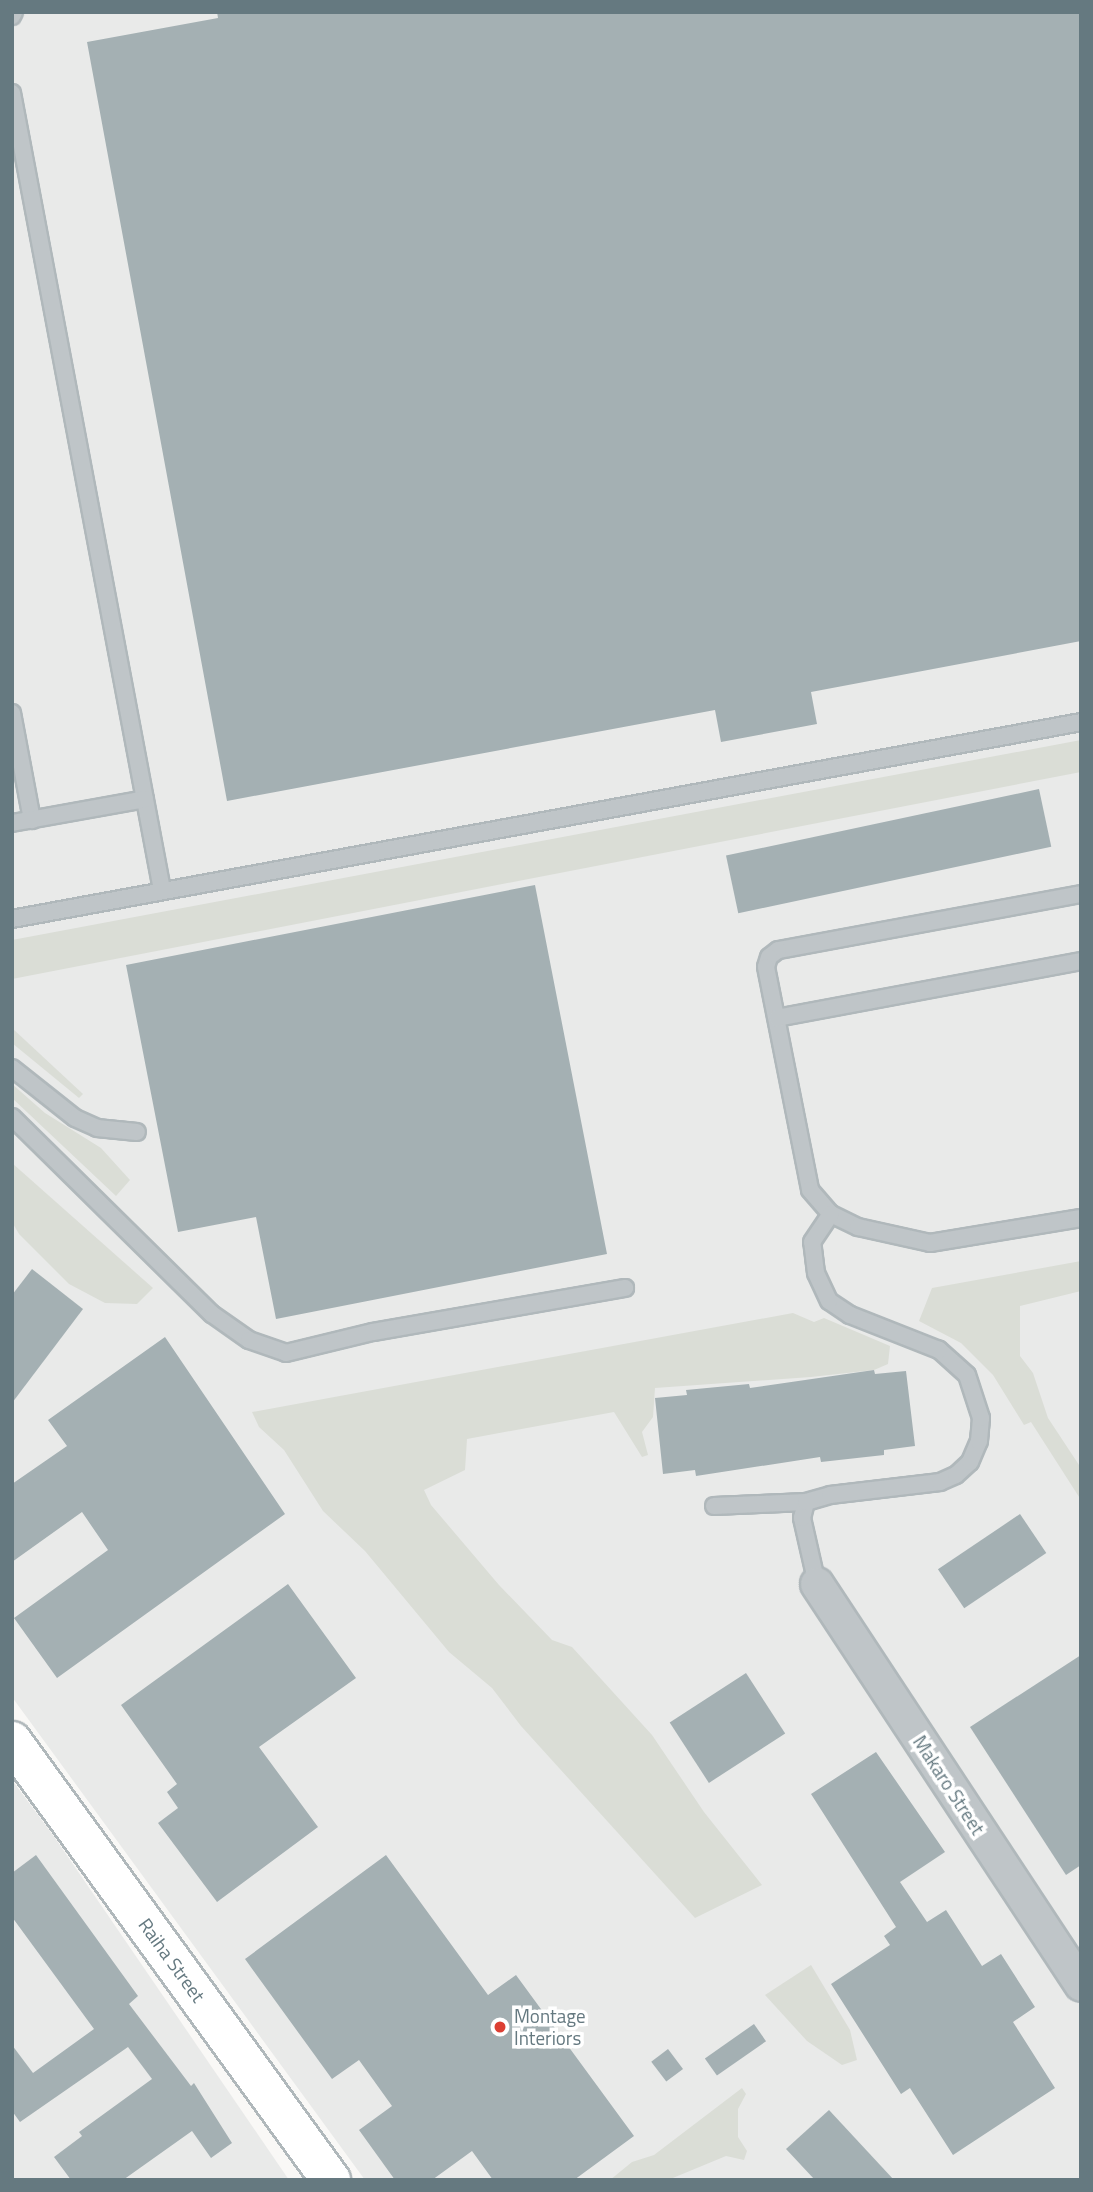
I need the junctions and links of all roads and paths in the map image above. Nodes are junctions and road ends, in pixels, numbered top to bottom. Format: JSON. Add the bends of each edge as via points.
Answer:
{"nodes":[{"id":1,"x":12,"y":93,"type":"edge"},
{"id":2,"x":12,"y":713,"type":"edge"},
{"id":3,"x":1081,"y":722,"type":"edge"},
{"id":4,"x":145,"y":799,"type":"junction"},
{"id":5,"x":32,"y":820,"type":"junction"},
{"id":6,"x":12,"y":823,"type":"edge"},
{"id":7,"x":162,"y":890,"type":"junction"},
{"id":8,"x":1081,"y":894,"type":"edge"},
{"id":9,"x":12,"y":919,"type":"edge"},
{"id":10,"x":1081,"y":961,"type":"edge"},
{"id":11,"x":776,"y":1018,"type":"junction"},
{"id":12,"x":12,"y":1068,"type":"edge"},
{"id":13,"x":12,"y":1116,"type":"edge"},
{"id":14,"x":137,"y":1132,"type":"dead end"},
{"id":15,"x":831,"y":1214,"type":"junction"},
{"id":16,"x":1081,"y":1218,"type":"edge"},
{"id":17,"x":625,"y":1288,"type":"dead end"},
{"id":18,"x":806,"y":1503,"type":"junction"},
{"id":19,"x":713,"y":1506,"type":"dead end"},
{"id":20,"x":817,"y":1584,"type":"joint"},
{"id":21,"x":12,"y":1741,"type":"edge"},
{"id":22,"x":1081,"y":1985,"type":"edge"},
{"id":23,"x":331,"y":2180,"type":"edge"}],
"edges":[{"from":1,"to":4,"type":"lane"},
{"from":2,"to":5,"type":"lane"},
{"from":3,"to":7,"type":"lane"},
{"from":4,"to":5,"type":"lane"},
{"from":4,"to":7,"type":"lane"},
{"from":5,"to":6,"type":"lane"},
{"from":7,"to":9,"type":"lane"},
{"from":8,"to":11,"type":"lane","via":[[778,950],[766,967]]},
{"from":10,"to":11,"type":"lane"},
{"from":11,"to":15,"type":"lane","via":[[810,1190]]},
{"from":12,"to":14,"type":"lane","via":[[75,1118],[97,1128]]},
{"from":13,"to":17,"type":"lane","via":[[212,1314],[249,1340],[286,1353],[373,1332]]},
{"from":15,"to":16,"type":"lane","via":[[858,1227],[930,1244]]},
{"from":15,"to":18,"type":"lane","via":[[812,1242],[816,1273],[829,1301],[850,1315],[939,1350],[967,1376],[977,1396],[979,1441],[970,1462],[940,1482],[830,1494]]},
{"from":18,"to":19,"type":"lane"},
{"from":18,"to":20,"type":"lane","via":[[802,1518]]},
{"from":20,"to":22,"type":"street","name":"Makaro Street"},
{"from":21,"to":23,"type":"main road","name":"Raiha Street"}]}
